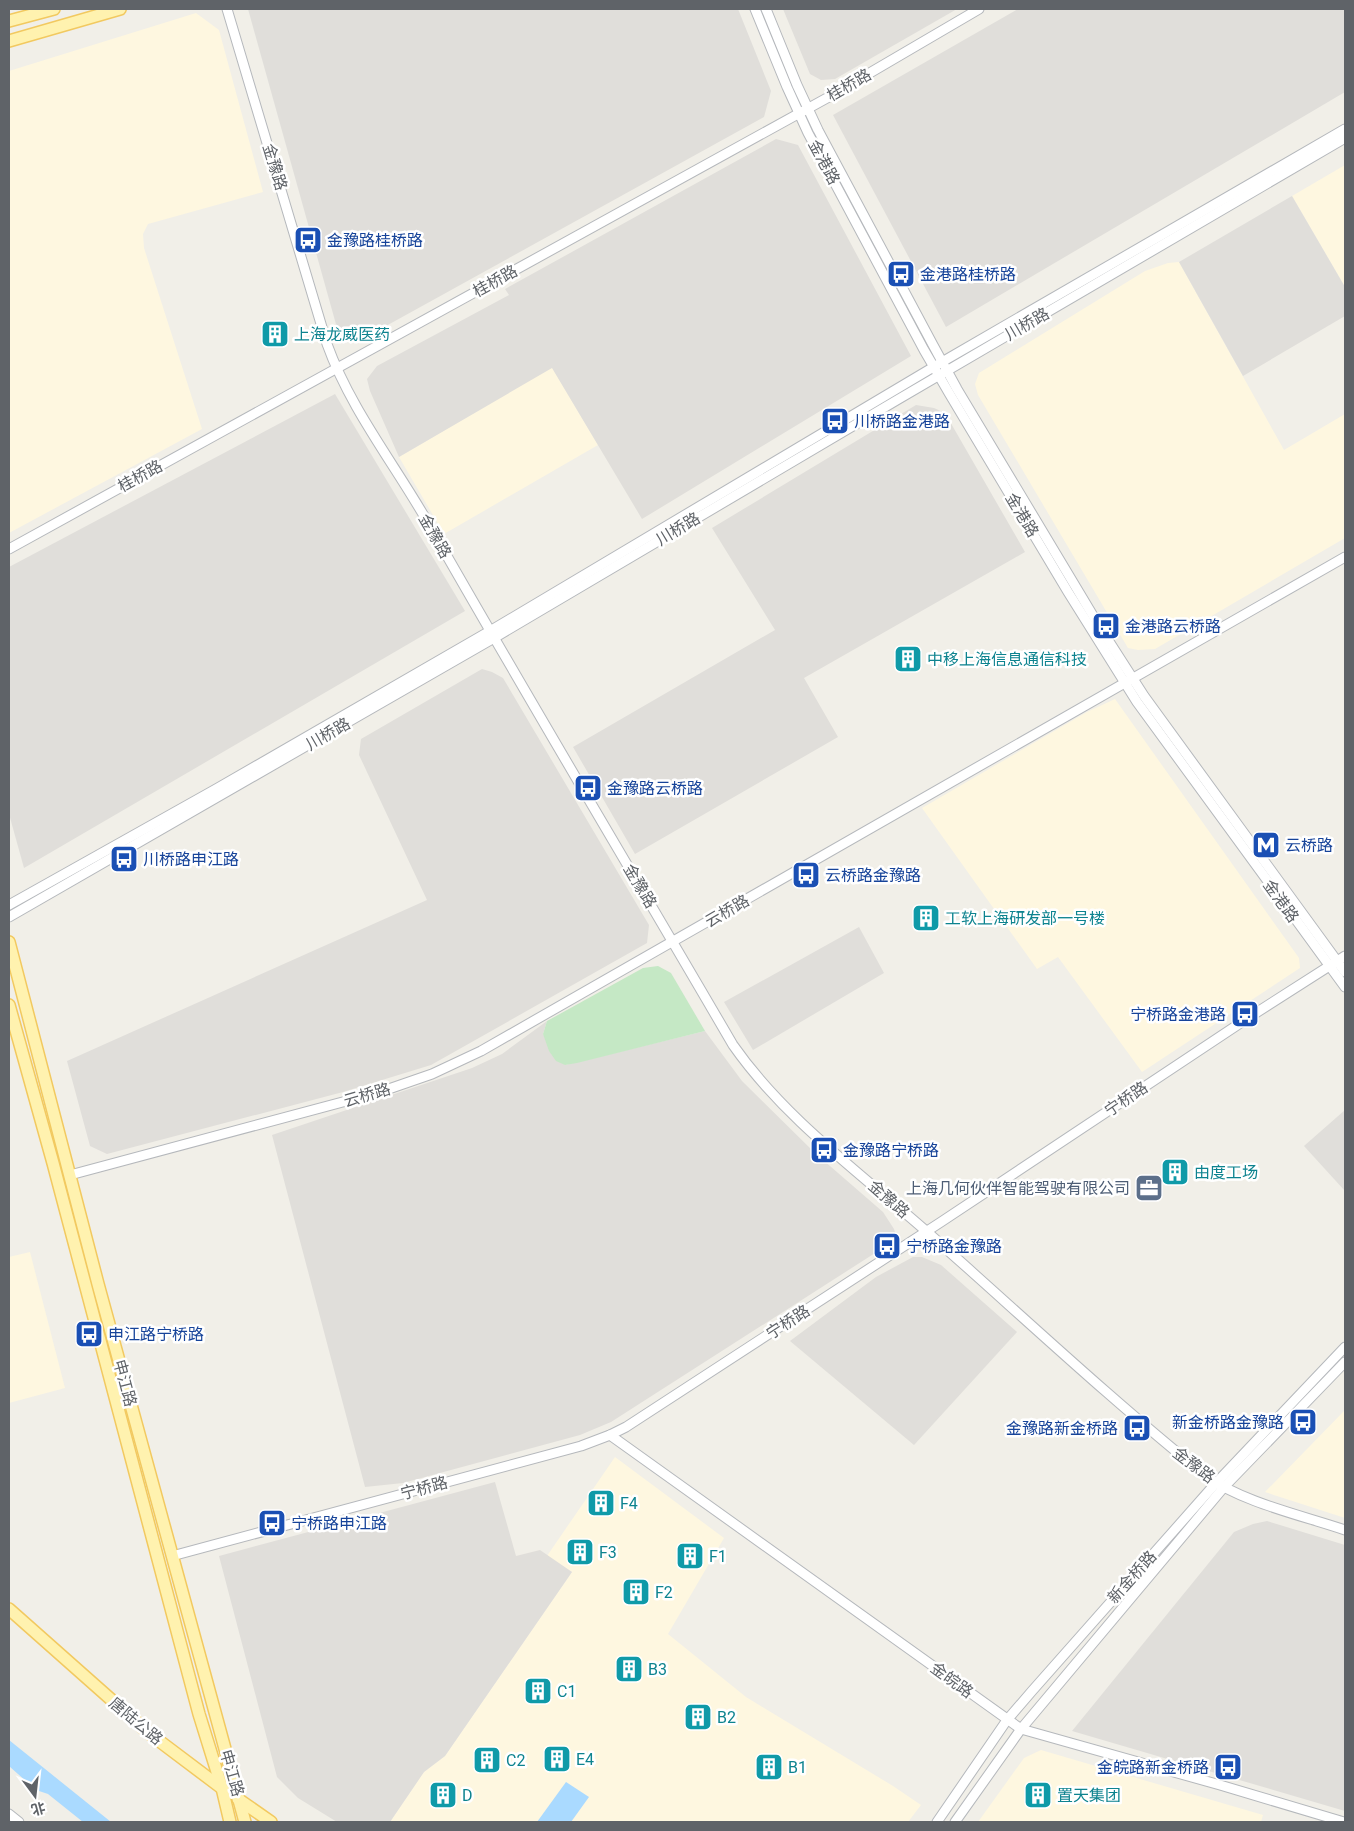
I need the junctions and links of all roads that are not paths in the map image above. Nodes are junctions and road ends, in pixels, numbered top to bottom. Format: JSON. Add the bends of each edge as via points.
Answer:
{"nodes":[{"id":1,"x":54,"y":9,"type":"edge"},
{"id":2,"x":120,"y":9,"type":"edge"},
{"id":3,"x":227,"y":9,"type":"edge"},
{"id":4,"x":755,"y":9,"type":"edge"},
{"id":5,"x":766,"y":9,"type":"edge"},
{"id":6,"x":979,"y":9,"type":"edge"},
{"id":7,"x":9,"y":21,"type":"edge"},
{"id":8,"x":9,"y":40,"type":"edge"},
{"id":9,"x":803,"y":111,"type":"junction"},
{"id":10,"x":1345,"y":129,"type":"edge"},
{"id":11,"x":1345,"y":138,"type":"edge"},
{"id":12,"x":938,"y":364,"type":"junction"},
{"id":13,"x":336,"y":368,"type":"junction"},
{"id":14,"x":947,"y":371,"type":"junction"},
{"id":15,"x":939,"y":376,"type":"junction"},
{"id":16,"x":9,"y":549,"type":"edge"},
{"id":17,"x":1345,"y":557,"type":"edge"},
{"id":18,"x":492,"y":635,"type":"junction"},
{"id":19,"x":1128,"y":681,"type":"junction"},
{"id":20,"x":9,"y":905,"type":"edge"},
{"id":21,"x":9,"y":917,"type":"edge"},
{"id":22,"x":9,"y":942,"type":"edge"},
{"id":23,"x":673,"y":942,"type":"junction"},
{"id":24,"x":1345,"y":956,"type":"edge"},
{"id":25,"x":1333,"y":964,"type":"junction"},
{"id":26,"x":1345,"y":972,"type":"edge"},
{"id":27,"x":1345,"y":987,"type":"edge"},
{"id":28,"x":9,"y":1005,"type":"edge"},
{"id":29,"x":70,"y":1175,"type":"junction"},
{"id":30,"x":926,"y":1232,"type":"junction"},
{"id":31,"x":1345,"y":1347,"type":"edge"},
{"id":32,"x":1345,"y":1362,"type":"edge"},
{"id":33,"x":610,"y":1435,"type":"junction"},
{"id":34,"x":1220,"y":1485,"type":"junction"},
{"id":35,"x":1345,"y":1530,"type":"edge"},
{"id":36,"x":172,"y":1556,"type":"junction"},
{"id":37,"x":9,"y":1609,"type":"edge"},
{"id":38,"x":9,"y":1618,"type":"edge"},
{"id":39,"x":1008,"y":1720,"type":"junction"},
{"id":40,"x":1021,"y":1729,"type":"junction"},
{"id":41,"x":222,"y":1788,"type":"junction"},
{"id":42,"x":240,"y":1800,"type":"junction"},
{"id":43,"x":226,"y":1803,"type":"junction"},
{"id":44,"x":9,"y":1814,"type":"edge"},
{"id":45,"x":244,"y":1818,"type":"edge"},
{"id":46,"x":19,"y":1822,"type":"edge"},
{"id":47,"x":230,"y":1822,"type":"edge"},
{"id":48,"x":258,"y":1822,"type":"edge"},
{"id":49,"x":271,"y":1822,"type":"edge"},
{"id":50,"x":937,"y":1822,"type":"edge"},
{"id":51,"x":955,"y":1822,"type":"edge"},
{"id":52,"x":1344,"y":1822,"type":"edge"}],
"edges":[{"from":1,"to":7,"type":"main road"},
{"from":2,"to":8,"type":"main road"},
{"from":3,"to":13,"type":"street","name":"金豫路"},
{"from":4,"to":9,"type":"street","name":"金港路"},
{"from":5,"to":9,"type":"street","name":"金港路"},
{"from":6,"to":9,"type":"street","name":"桂桥路"},
{"from":9,"to":12,"type":"street","name":"金港路"},
{"from":9,"to":13,"type":"street","name":"桂桥路"},
{"from":10,"to":12,"type":"street","name":"川桥路"},
{"from":11,"to":14,"type":"street","name":"川桥路"},
{"from":12,"to":14,"type":"street","name":"金港路"},
{"from":12,"to":15,"type":"street","name":"金港路"},
{"from":12,"to":18,"type":"street","name":"川桥路"},
{"from":13,"to":16,"type":"street","name":"桂桥路"},
{"from":13,"to":18,"type":"street","name":"金豫路"},
{"from":14,"to":15,"type":"street","name":"川桥路"},
{"from":14,"to":19,"type":"street","name":"金港路"},
{"from":15,"to":18,"type":"street","name":"川桥路"},
{"from":15,"to":19,"type":"street","name":"金港路"},
{"from":17,"to":19,"type":"street","name":"云桥路"},
{"from":18,"to":20,"type":"street","name":"川桥路"},
{"from":18,"to":21,"type":"street","name":"川桥路"},
{"from":18,"to":23,"type":"street","name":"金豫路"},
{"from":19,"to":23,"type":"street","name":"云桥路"},
{"from":19,"to":25,"type":"street","name":"金港路"},
{"from":22,"to":29,"type":"main road","name":"申江路"},
{"from":23,"to":29,"type":"street","name":"云桥路","via":[[481,1051],[415,1080]]},
{"from":23,"to":30,"type":"street","name":"金豫路","via":[[733,1045],[762,1083],[794,1117]]},
{"from":24,"to":25,"type":"street","name":"宁桥路"},
{"from":25,"to":26,"type":"street","name":"金港路"},
{"from":25,"to":27,"type":"street","name":"金港路"},
{"from":25,"to":30,"type":"street","name":"宁桥路"},
{"from":28,"to":41,"type":"main road","name":"申江路","via":[[199,1714]]},
{"from":29,"to":36,"type":"main road","name":"申江路"},
{"from":30,"to":33,"type":"street","name":"宁桥路","via":[[639,1420]]},
{"from":30,"to":34,"type":"street","name":"金豫路","via":[[1141,1423]]},
{"from":31,"to":34,"type":"street","name":"新金桥路"},
{"from":32,"to":34,"type":"street","name":"新金桥路"},
{"from":33,"to":36,"type":"street","name":"宁桥路"},
{"from":33,"to":39,"type":"street","name":"金皖路"},
{"from":34,"to":35,"type":"street","name":"金豫路","via":[[1251,1499]]},
{"from":34,"to":39,"type":"street","name":"新金桥路"},
{"from":34,"to":40,"type":"street","name":"新金桥路"},
{"from":36,"to":42,"type":"main road","name":"申江路"},
{"from":37,"to":41,"type":"main road","name":"唐陆公路","via":[[144,1728]]},
{"from":38,"to":43,"type":"main road","name":"唐陆公路","via":[[120,1716],[191,1771]]},
{"from":39,"to":40,"type":"street","name":"金皖路"},
{"from":39,"to":50,"type":"street","name":"新金桥路"},
{"from":40,"to":51,"type":"street","name":"新金桥路"},
{"from":40,"to":52,"type":"street","name":"金皖路"},
{"from":41,"to":42,"type":"main road","name":"唐陆公路"},
{"from":41,"to":43,"type":"main road","name":"申江路"},
{"from":42,"to":45,"type":"main road","name":"申江路"},
{"from":42,"to":49,"type":"main road","name":"唐陆公路"},
{"from":43,"to":45,"type":"main road","name":"唐陆公路"},
{"from":43,"to":47,"type":"main road","name":"申江路"},
{"from":44,"to":46,"type":"street"},
{"from":45,"to":48,"type":"main road","name":"唐陆公路"}]}
